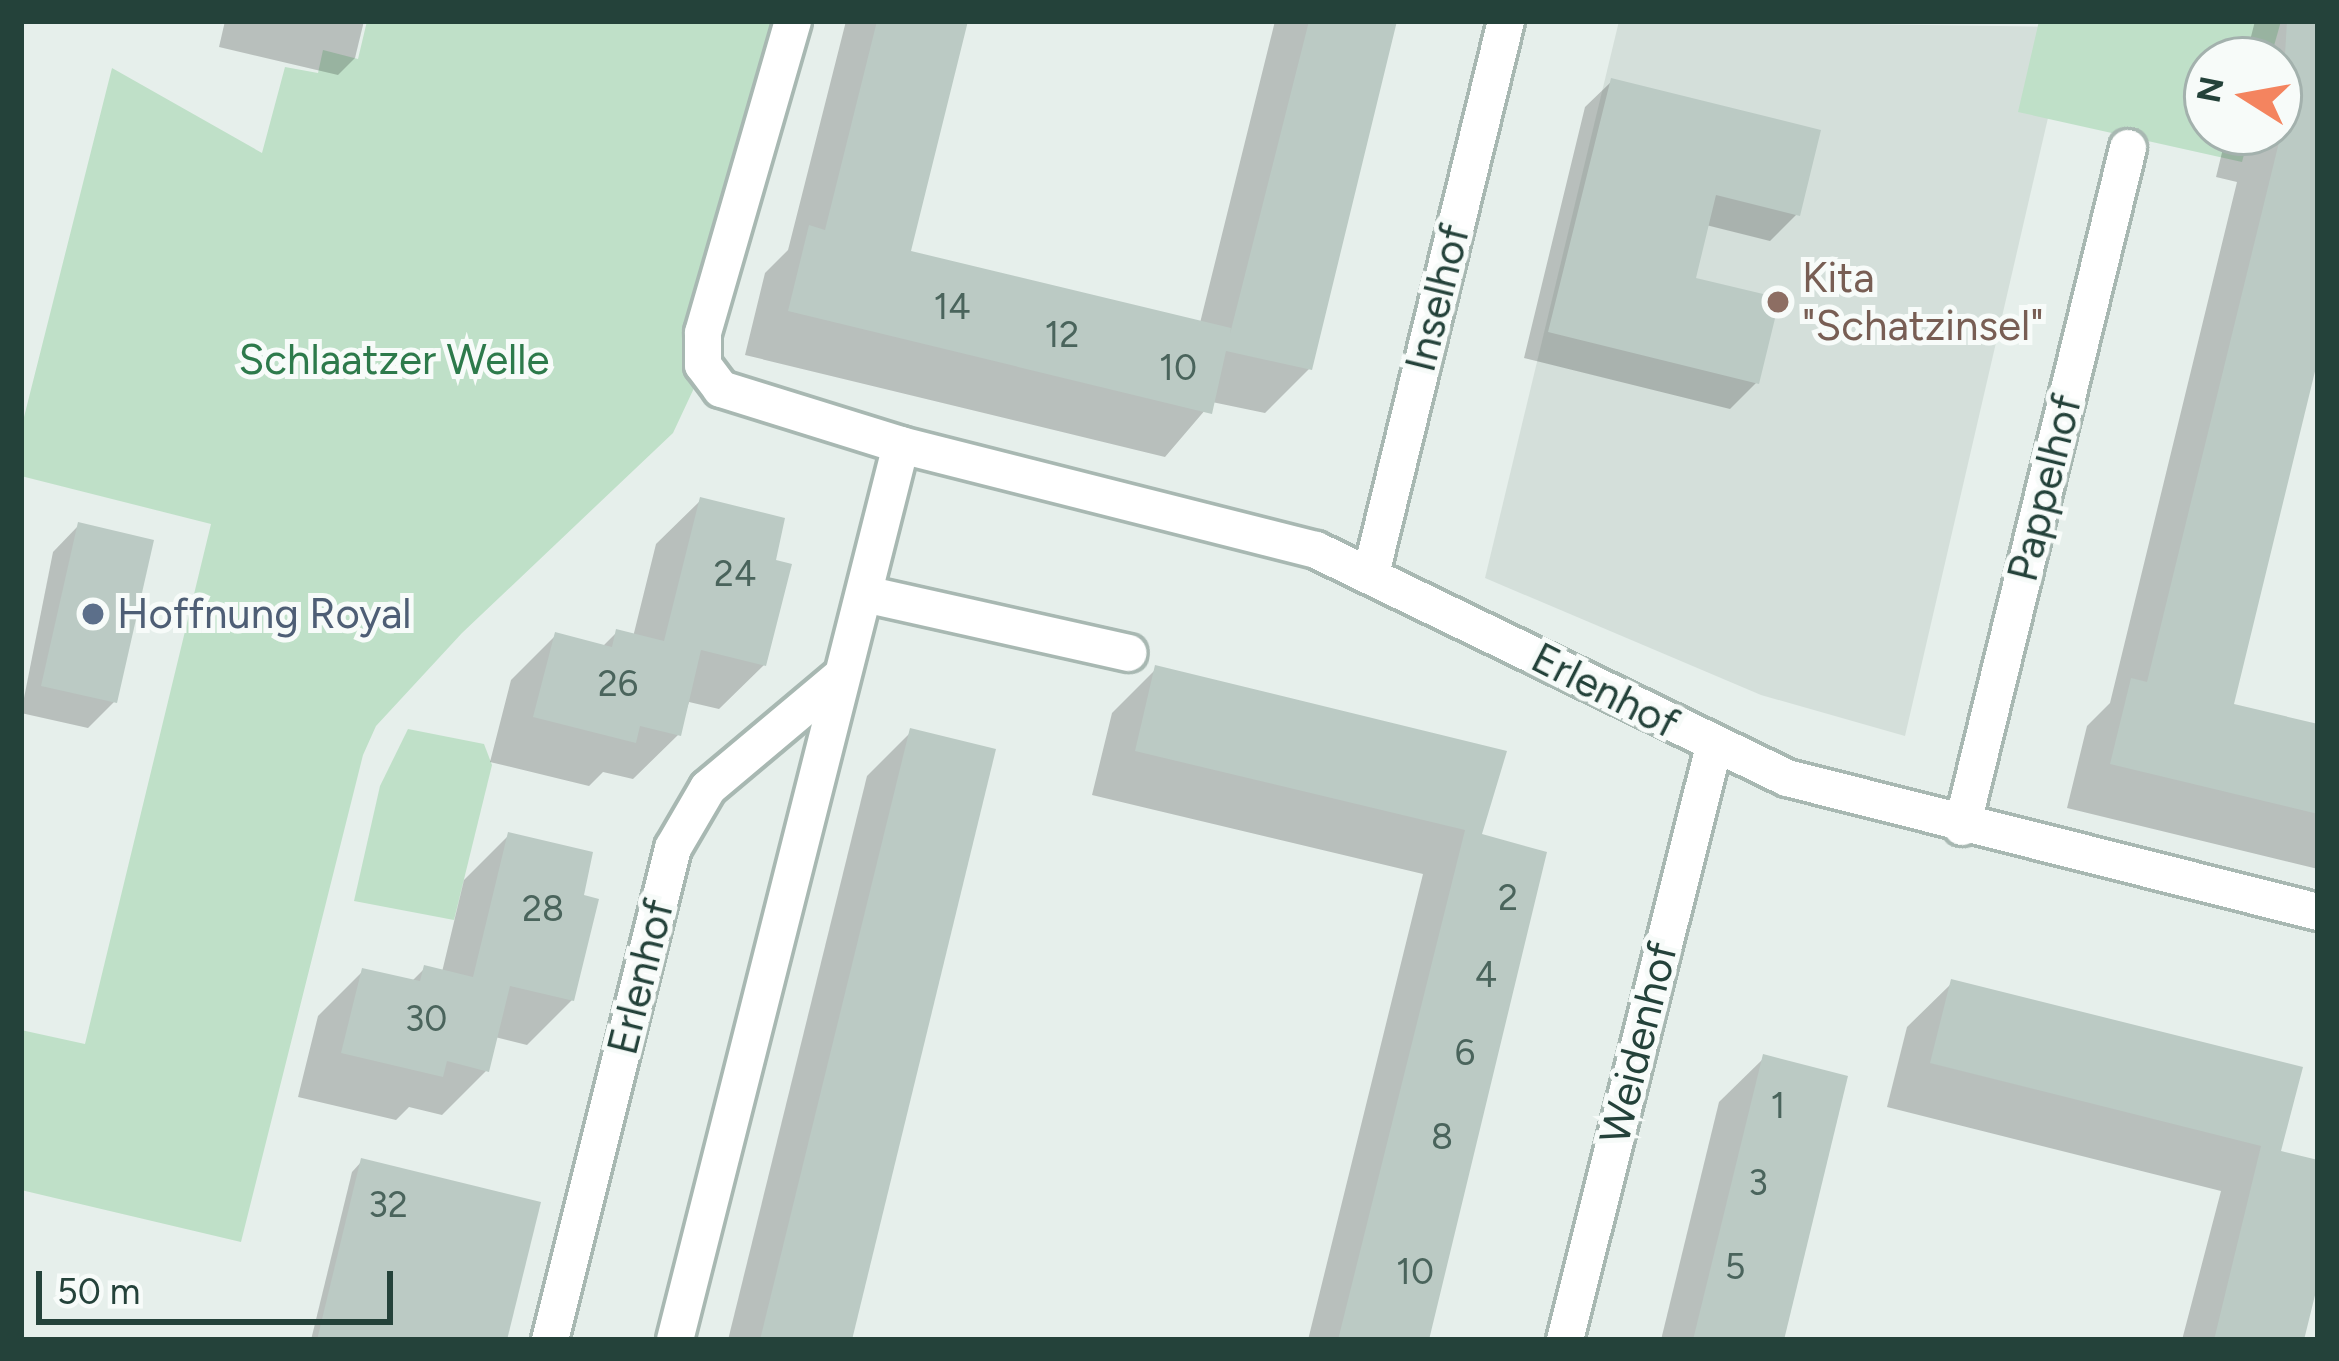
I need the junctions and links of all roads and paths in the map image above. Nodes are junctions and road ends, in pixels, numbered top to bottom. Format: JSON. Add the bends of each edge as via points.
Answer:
{"nodes":[{"id":1,"x":793,"y":21,"type":"edge"},
{"id":2,"x":1505,"y":21,"type":"edge"},
{"id":3,"x":2128,"y":148,"type":"dead end"},
{"id":4,"x":901,"y":445,"type":"junction"},
{"id":5,"x":1371,"y":574,"type":"junction"},
{"id":6,"x":865,"y":594,"type":"junction"},
{"id":7,"x":1128,"y":653,"type":"dead end"},
{"id":8,"x":839,"y":679,"type":"junction"},
{"id":9,"x":1714,"y":746,"type":"junction"},
{"id":10,"x":1962,"y":827,"type":"junction"},
{"id":11,"x":2318,"y":912,"type":"edge"},
{"id":12,"x":550,"y":1340,"type":"edge"},
{"id":13,"x":675,"y":1340,"type":"edge"},
{"id":14,"x":1565,"y":1340,"type":"edge"}],
"edges":[{"from":1,"to":4,"type":"street","name":"Erlenhof","via":[[704,332],[703,364],[743,402]]},
{"from":2,"to":5,"type":"street","name":"Inselhof"},
{"from":3,"to":10,"type":"street","name":"Pappelhof"},
{"from":4,"to":5,"type":"street","name":"Erlenhof","via":[[1316,550]]},
{"from":4,"to":6,"type":"street"},
{"from":5,"to":9,"type":"street","name":"Erlenhof"},
{"from":6,"to":7,"type":"street"},
{"from":6,"to":8,"type":"street"},
{"from":8,"to":12,"type":"street","name":"Erlenhof","via":[[708,788],[673,848]]},
{"from":8,"to":13,"type":"street"},
{"from":9,"to":10,"type":"street","name":"Erlenhof","via":[[1787,778]]},
{"from":9,"to":14,"type":"street","name":"Weidenhof"},
{"from":10,"to":11,"type":"street","name":"Erlenhof"}]}
